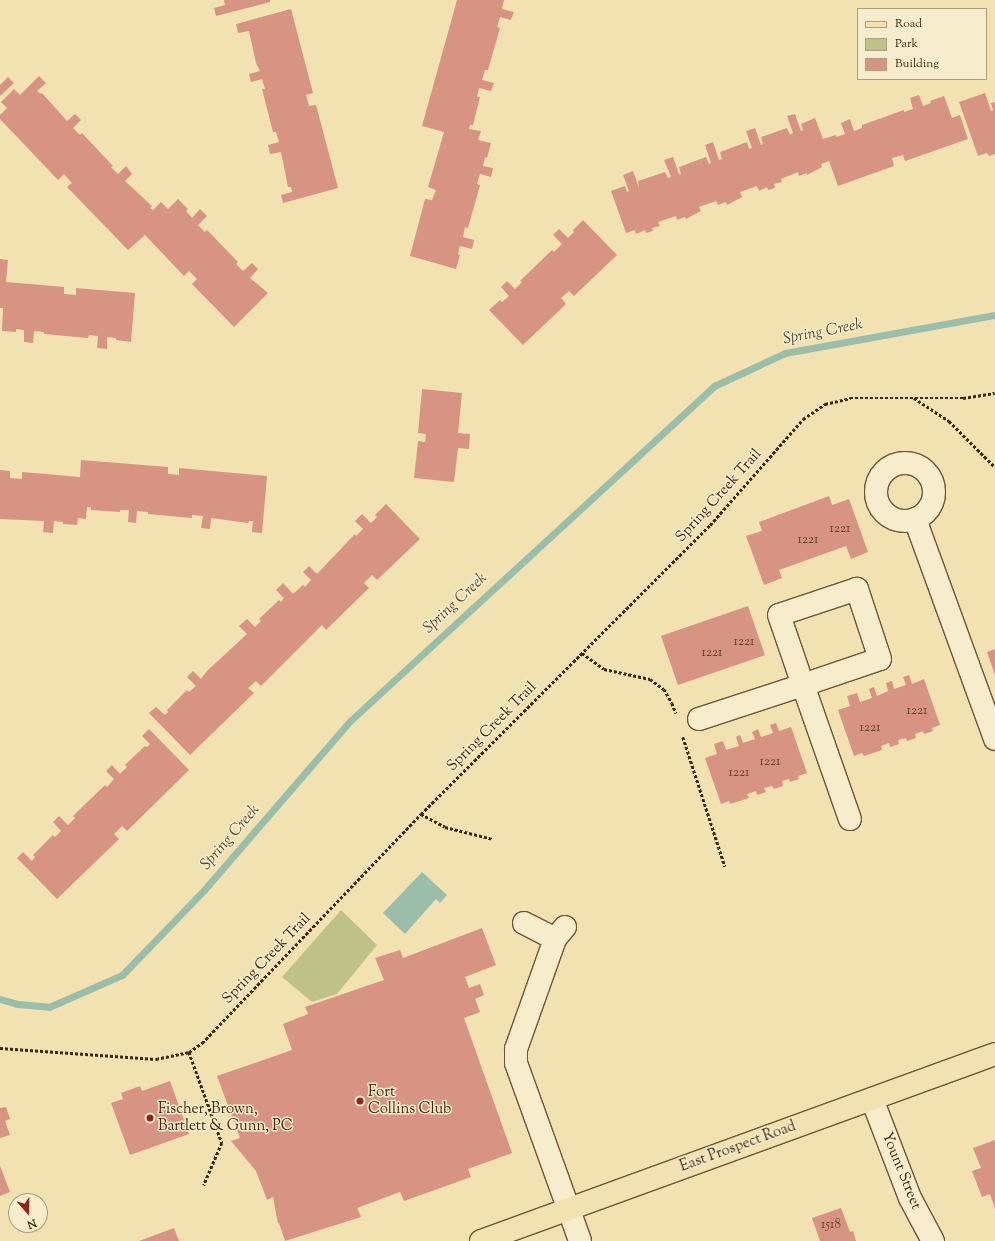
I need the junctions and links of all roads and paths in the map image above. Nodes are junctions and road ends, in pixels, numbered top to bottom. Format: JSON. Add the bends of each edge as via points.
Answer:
{"nodes":[{"id":1,"x":995,"y":393,"type":"edge"},
{"id":2,"x":914,"y":398,"type":"junction"},
{"id":3,"x":995,"y":467,"type":"edge"},
{"id":4,"x":915,"y":519,"type":"dead end"},
{"id":5,"x":582,"y":653,"type":"junction"},
{"id":6,"x":803,"y":685,"type":"junction"},
{"id":7,"x":677,"y":718,"type":"dead end"},
{"id":8,"x":699,"y":720,"type":"dead end"},
{"id":9,"x":682,"y":733,"type":"dead end"},
{"id":10,"x":995,"y":739,"type":"edge"},
{"id":11,"x":421,"y":814,"type":"junction"},
{"id":12,"x":850,"y":818,"type":"dead end"},
{"id":13,"x":493,"y":839,"type":"dead end"},
{"id":14,"x":725,"y":866,"type":"dead end"},
{"id":15,"x":524,"y":923,"type":"dead end"},
{"id":16,"x":0,"y":1048,"type":"edge"},
{"id":17,"x":189,"y":1052,"type":"junction"},
{"id":18,"x":995,"y":1054,"type":"edge"},
{"id":19,"x":872,"y":1099,"type":"junction"},
{"id":20,"x":204,"y":1185,"type":"dead end"},
{"id":21,"x":569,"y":1209,"type":"junction"},
{"id":22,"x":481,"y":1241,"type":"edge"},
{"id":23,"x":580,"y":1241,"type":"edge"},
{"id":24,"x":933,"y":1241,"type":"edge"}],
"edges":[{"from":1,"to":2,"type":"path","name":"Spring Creek Trail","via":[[963,398]]},
{"from":2,"to":3,"type":"path","via":[[948,421]]},
{"from":2,"to":5,"type":"path","name":"Spring Creek Trail","via":[[850,398],[824,404],[803,419],[710,525]]},
{"from":4,"to":10,"type":"street"},
{"from":5,"to":7,"type":"path","via":[[604,669],[650,679],[664,689]]},
{"from":5,"to":11,"type":"path","name":"Spring Creek Trail"},
{"from":6,"to":6,"type":"street","via":[[780,615],[856,589],[880,659]]},
{"from":6,"to":8,"type":"street"},
{"from":6,"to":12,"type":"street"},
{"from":9,"to":14,"type":"path"},
{"from":11,"to":13,"type":"path","via":[[445,827]]},
{"from":11,"to":17,"type":"path","name":"Spring Creek Trail","via":[[202,1043]]},
{"from":15,"to":21,"type":"street","via":[[560,933],[516,1049],[516,1063]]},
{"from":16,"to":17,"type":"path","name":"Spring Creek Trail","via":[[156,1059]]},
{"from":17,"to":20,"type":"path","via":[[222,1143]]},
{"from":18,"to":19,"type":"main road","name":"East Prospect Road"},
{"from":19,"to":21,"type":"main road","name":"East Prospect Road"},
{"from":19,"to":24,"type":"street","name":"Yount Street","via":[[910,1198]]},
{"from":21,"to":22,"type":"main road","name":"East Prospect Road"},
{"from":21,"to":23,"type":"street"}]}
